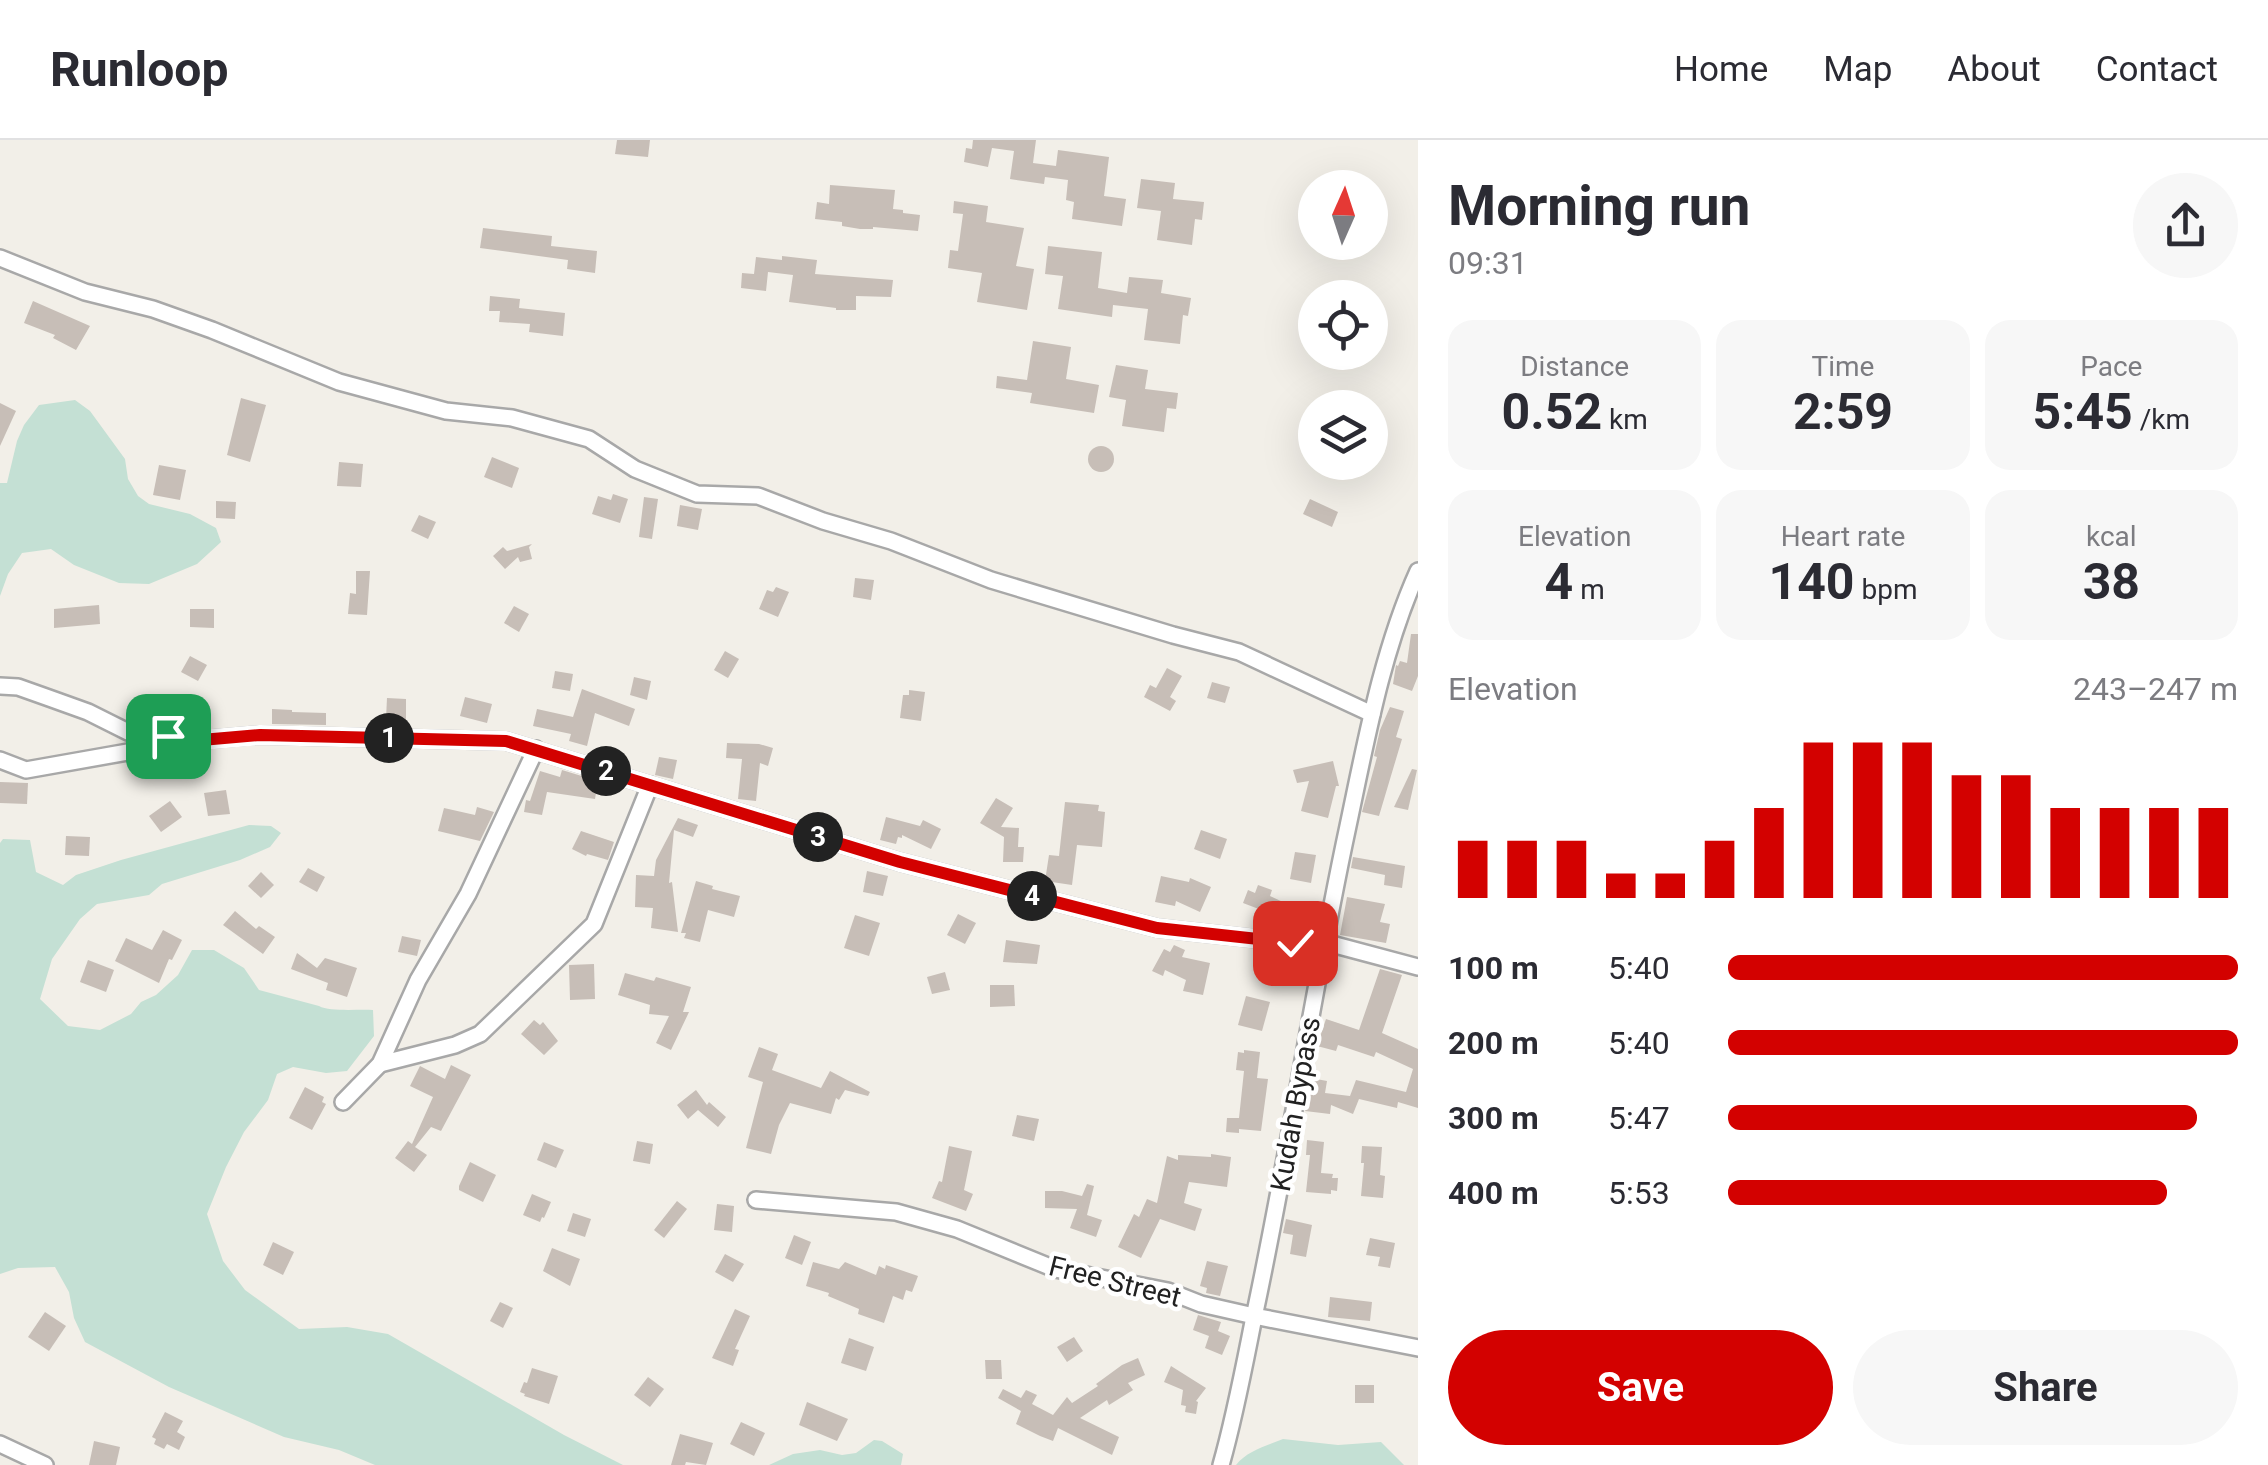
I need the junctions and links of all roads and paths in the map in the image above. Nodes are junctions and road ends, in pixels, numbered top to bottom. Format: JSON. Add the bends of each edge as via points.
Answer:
{"nodes":[{"id":1,"x":0,"y":258,"type":"edge"},
{"id":2,"x":1418,"y":571,"type":"edge"},
{"id":3,"x":0,"y":686,"type":"edge"},
{"id":4,"x":1372,"y":714,"type":"junction"},
{"id":5,"x":128,"y":732,"type":"junction"},
{"id":6,"x":190,"y":741,"type":"junction"},
{"id":7,"x":536,"y":750,"type":"junction"},
{"id":8,"x":88,"y":758,"type":"junction"},
{"id":9,"x":0,"y":760,"type":"edge"},
{"id":10,"x":650,"y":785,"type":"junction"},
{"id":11,"x":1324,"y":942,"type":"junction"},
{"id":12,"x":1418,"y":967,"type":"edge"},
{"id":13,"x":380,"y":1064,"type":"junction"},
{"id":14,"x":343,"y":1102,"type":"dead end"},
{"id":15,"x":756,"y":1200,"type":"dead end"},
{"id":16,"x":1254,"y":1316,"type":"junction"},
{"id":17,"x":1418,"y":1348,"type":"edge"},
{"id":18,"x":0,"y":1444,"type":"edge"},
{"id":19,"x":45,"y":1465,"type":"edge"},
{"id":20,"x":1221,"y":1465,"type":"edge"}],
"edges":[{"from":1,"to":4,"type":"street","via":[[212,330],[339,382],[589,439],[635,469],[697,494],[758,496],[992,580],[1239,652]]},
{"from":2,"to":4,"type":"street","name":"Kudah Bypass"},
{"from":3,"to":5,"type":"street","via":[[88,712]]},
{"from":4,"to":11,"type":"street","name":"Kudah Bypass"},
{"from":5,"to":6,"type":"street"},
{"from":5,"to":8,"type":"street"},
{"from":6,"to":7,"type":"street","via":[[260,735],[468,740]]},
{"from":6,"to":8,"type":"street"},
{"from":7,"to":10,"type":"street"},
{"from":7,"to":13,"type":"street"},
{"from":8,"to":9,"type":"street","via":[[26,770]]},
{"from":10,"to":11,"type":"street","via":[[900,862],[1157,928]]},
{"from":10,"to":13,"type":"street","via":[[594,924],[480,1034]]},
{"from":11,"to":12,"type":"street"},
{"from":11,"to":16,"type":"street","name":"Kudah Bypass"},
{"from":13,"to":14,"type":"street"},
{"from":15,"to":16,"type":"street","name":"Free Street","via":[[896,1212],[1055,1270],[1168,1290]]},
{"from":16,"to":17,"type":"street","name":"Free Street"},
{"from":16,"to":20,"type":"street","name":"Kudah Bypass"},
{"from":18,"to":19,"type":"street"}]}
